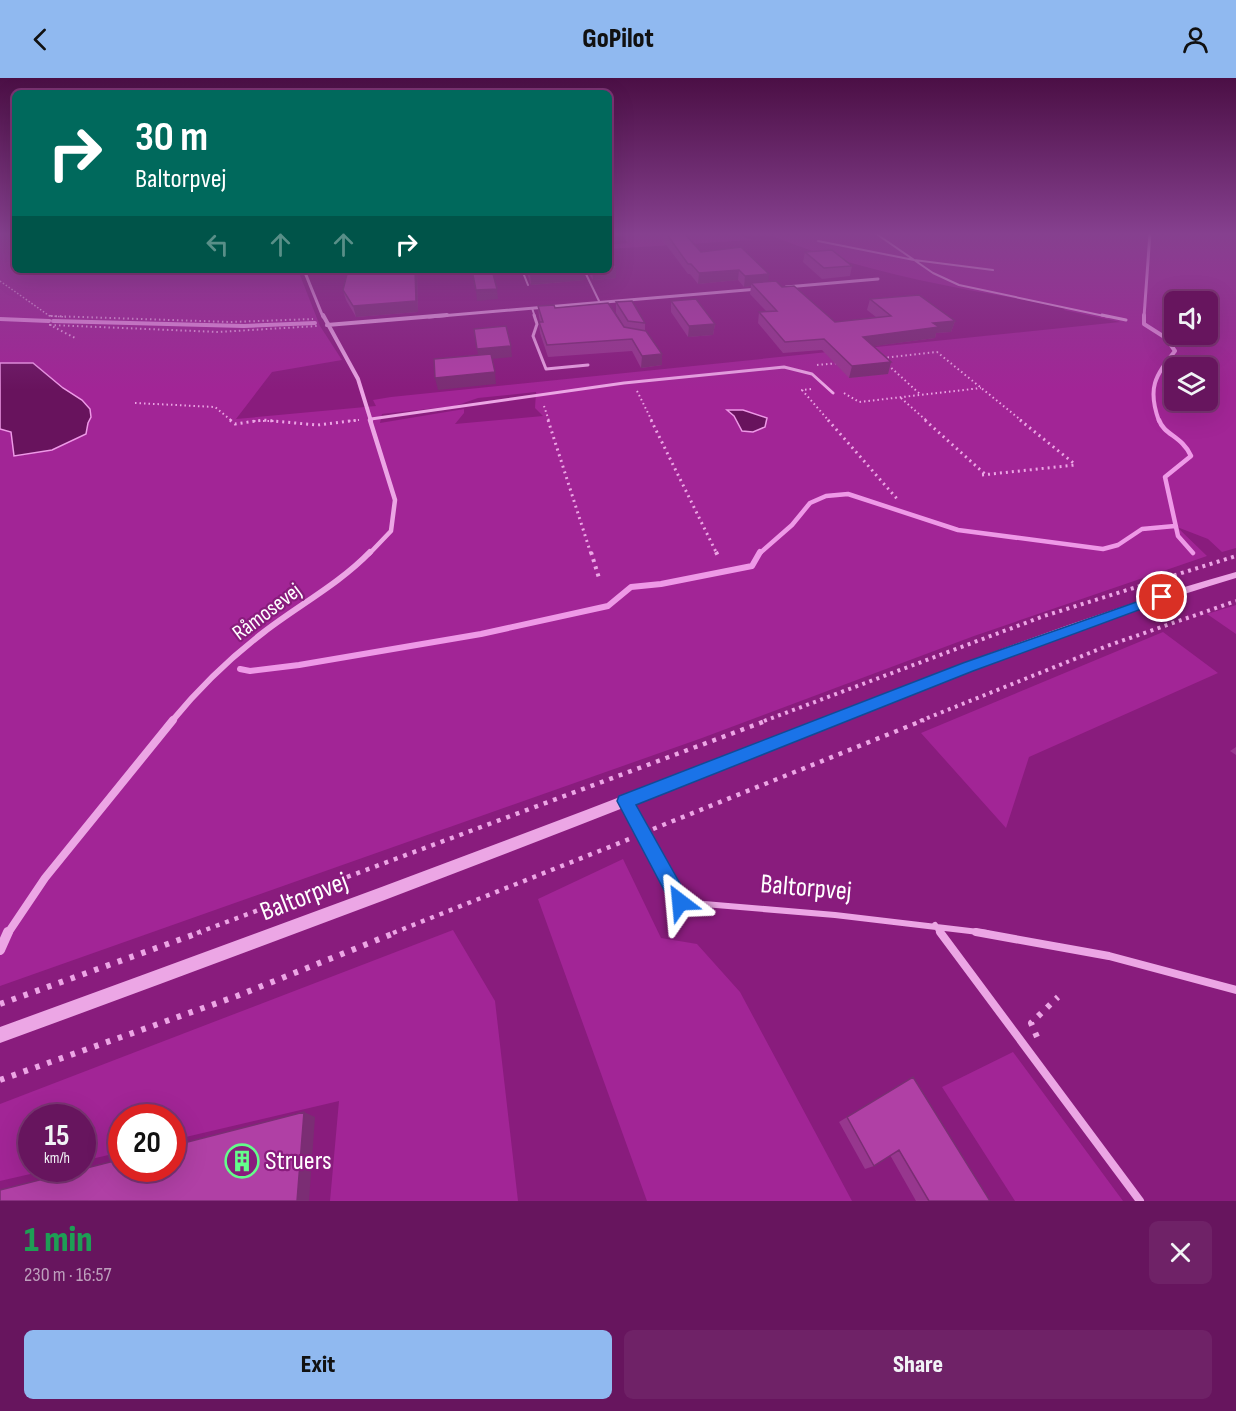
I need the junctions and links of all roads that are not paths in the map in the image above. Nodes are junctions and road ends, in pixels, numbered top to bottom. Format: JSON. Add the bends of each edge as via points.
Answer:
{"nodes":[{"id":1,"x":310,"y":285,"type":"edge"},
{"id":2,"x":591,"y":285,"type":"edge"},
{"id":3,"x":805,"y":285,"type":"edge"},
{"id":4,"x":961,"y":285,"type":"edge"},
{"id":5,"x":767,"y":288,"type":"edge"},
{"id":6,"x":776,"y":288,"type":"edge"},
{"id":7,"x":605,"y":302,"type":"junction"},
{"id":8,"x":600,"y":303,"type":"junction"},
{"id":9,"x":532,"y":308,"type":"junction"},
{"id":10,"x":610,"y":310,"type":"edge"},
{"id":11,"x":1126,"y":320,"type":"dead end"},
{"id":12,"x":327,"y":325,"type":"junction"},
{"id":13,"x":588,"y":365,"type":"dead end"},
{"id":14,"x":833,"y":393,"type":"dead end"},
{"id":15,"x":371,"y":419,"type":"junction"},
{"id":16,"x":1236,"y":575,"type":"edge"},
{"id":17,"x":625,"y":801,"type":"junction"},
{"id":18,"x":935,"y":926,"type":"junction"},
{"id":19,"x":0,"y":950,"type":"edge"},
{"id":20,"x":1236,"y":990,"type":"edge"},
{"id":21,"x":0,"y":1035,"type":"edge"},
{"id":22,"x":1140,"y":1201,"type":"edge"}],
"edges":[{"from":1,"to":12,"type":"street","name":"Råmosevej"},
{"from":2,"to":8,"type":"lane"},
{"from":3,"to":6,"type":"street"},
{"from":4,"to":11,"type":"lane"},
{"from":5,"to":7,"type":"street"},
{"from":7,"to":8,"type":"street"},
{"from":7,"to":10,"type":"lane"},
{"from":8,"to":9,"type":"street"},
{"from":9,"to":12,"type":"street"},
{"from":9,"to":13,"type":"lane","via":[[537,324],[533,336],[546,369]]},
{"from":12,"to":15,"type":"street","name":"Råmosevej","via":[[357,375]]},
{"from":14,"to":15,"type":"lane","via":[[819,376],[801,368],[784,367],[633,382]]},
{"from":15,"to":19,"type":"street","name":"Råmosevej","via":[[395,500],[391,531],[354,569],[264,632],[215,674],[45,878],[12,924]]},
{"from":16,"to":17,"type":"street","name":"Baltorpvej","via":[[1100,618]]},
{"from":17,"to":18,"type":"lane","name":"Baltorpvej","via":[[680,902],[808,911]]},
{"from":17,"to":21,"type":"street","name":"Baltorpvej"},
{"from":18,"to":20,"type":"lane","name":"Baltorpvej","via":[[1091,952]]},
{"from":18,"to":22,"type":"lane"}]}
